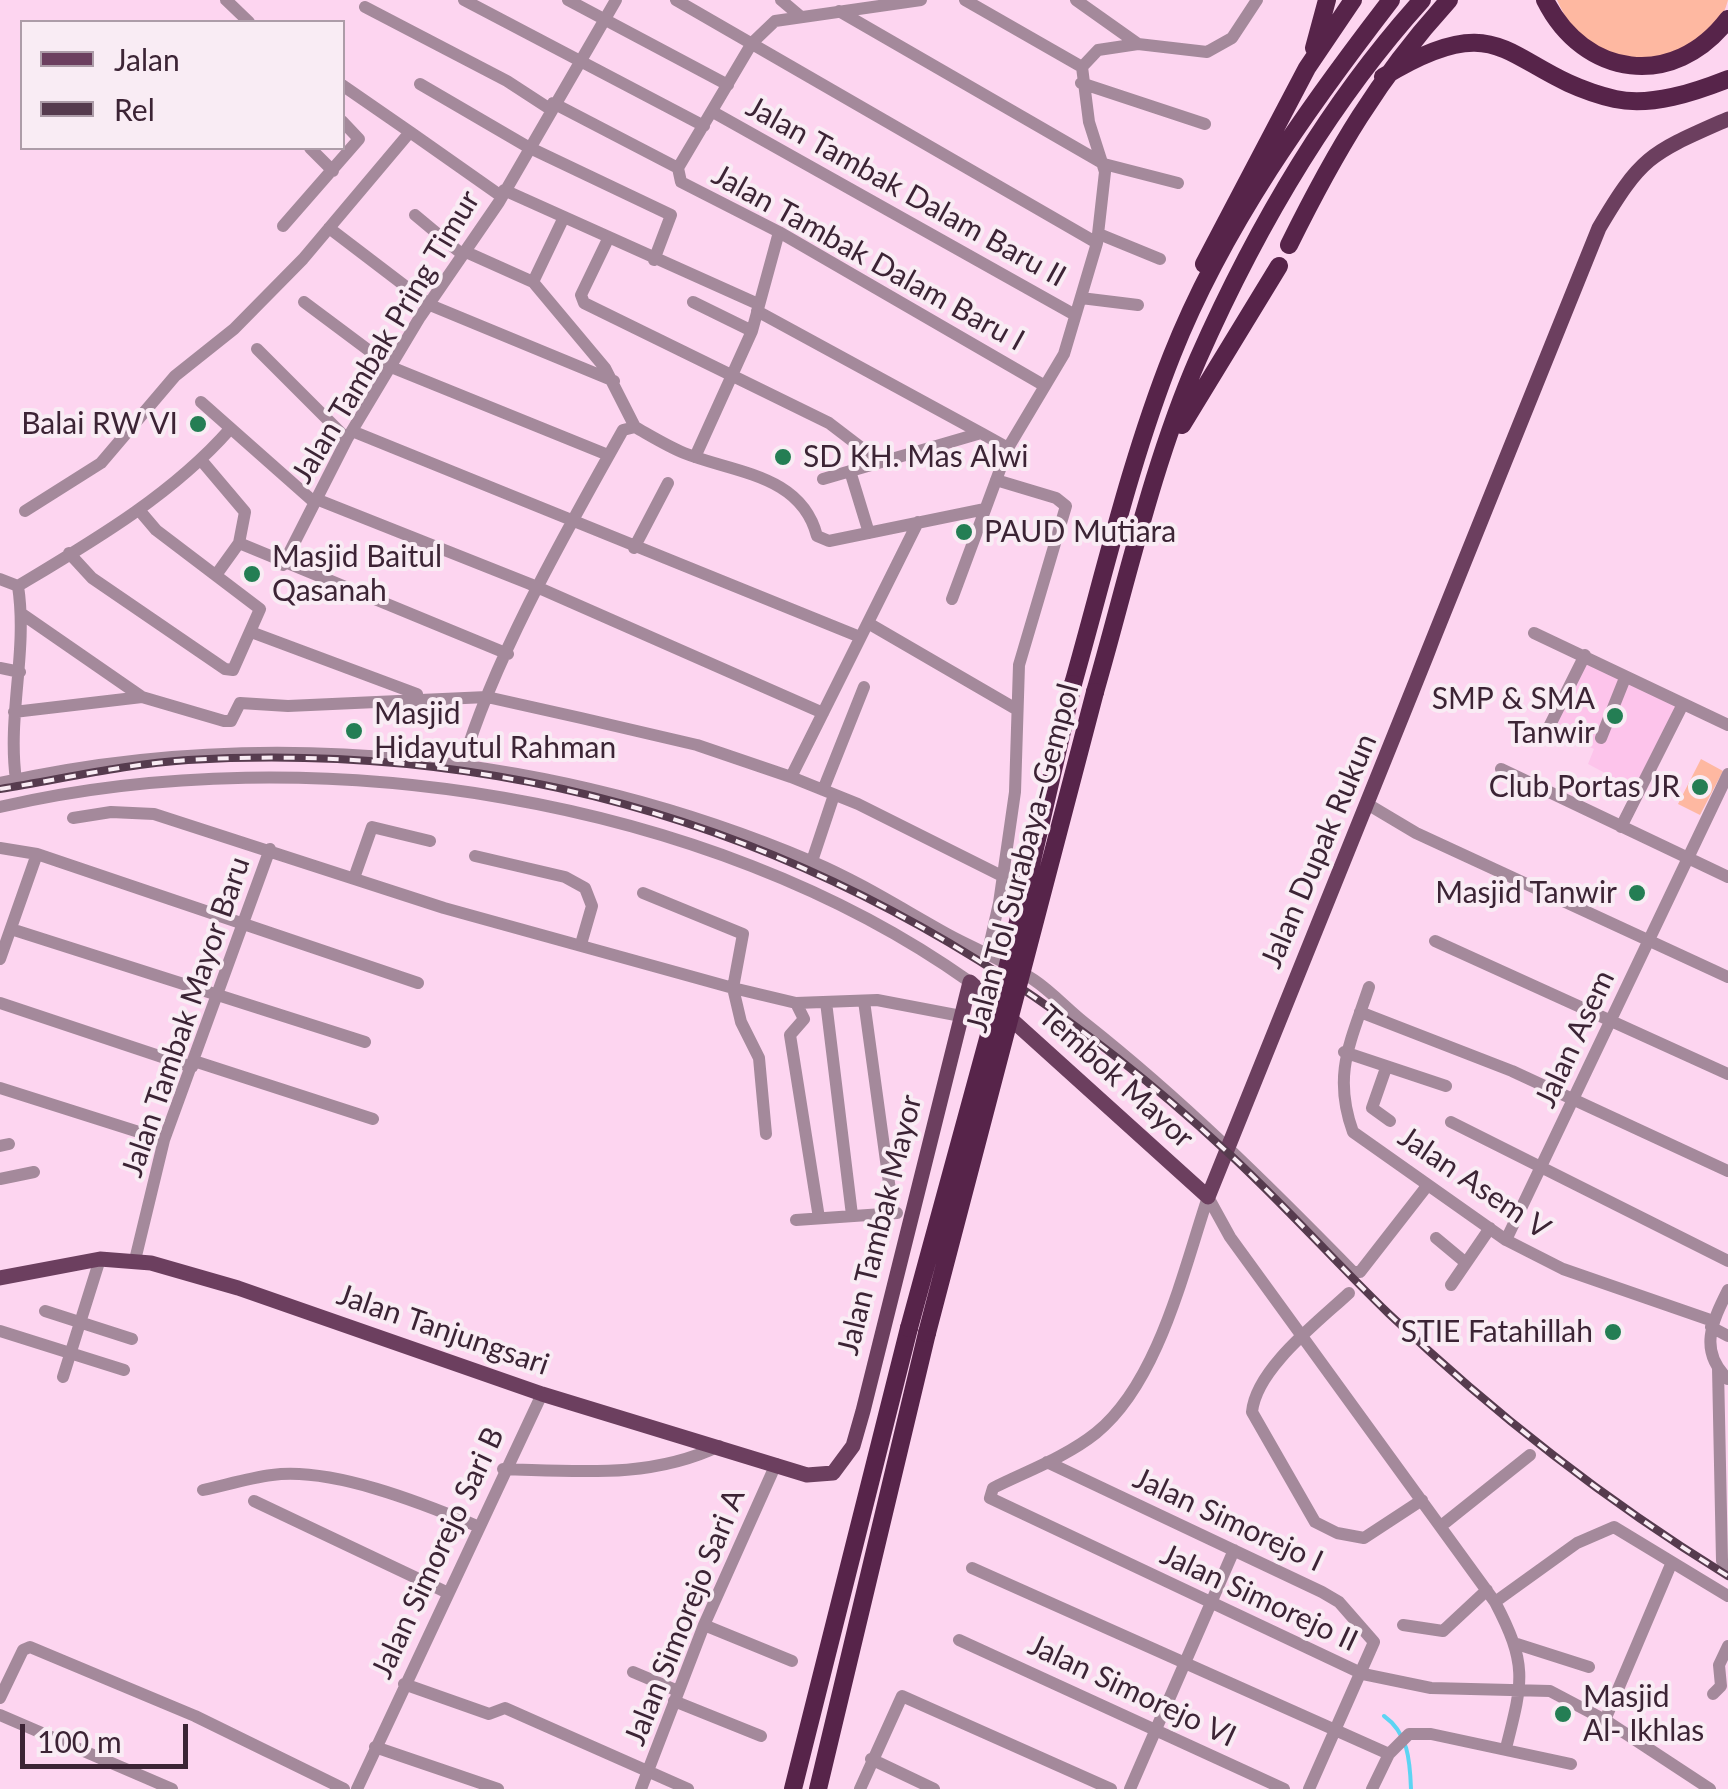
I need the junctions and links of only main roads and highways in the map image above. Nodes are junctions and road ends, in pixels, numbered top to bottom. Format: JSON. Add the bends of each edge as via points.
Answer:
{"nodes":[{"id":1,"x":1328,"y":0,"type":"edge"},
{"id":2,"x":1354,"y":0,"type":"edge"},
{"id":3,"x":1391,"y":0,"type":"edge"},
{"id":4,"x":1422,"y":0,"type":"edge"},
{"id":5,"x":1449,"y":0,"type":"edge"},
{"id":6,"x":1545,"y":0,"type":"edge"},
{"id":7,"x":1728,"y":19,"type":"edge"},
{"id":8,"x":1307,"y":68,"type":"junction"},
{"id":9,"x":1383,"y":77,"type":"junction"},
{"id":10,"x":1728,"y":78,"type":"edge"},
{"id":11,"x":1728,"y":119,"type":"edge"},
{"id":12,"x":1289,"y":246,"type":"dead end"},
{"id":13,"x":1279,"y":266,"type":"dead end"},
{"id":14,"x":1172,"y":354,"type":"junction"},
{"id":15,"x":1163,"y":454,"type":"junction"},
{"id":16,"x":970,"y":982,"type":"joint"},
{"id":17,"x":1208,"y":1197,"type":"joint"},
{"id":18,"x":0,"y":1278,"type":"edge"},
{"id":19,"x":918,"y":1330,"type":"junction"},
{"id":20,"x":853,"y":1446,"type":"joint"},
{"id":21,"x":793,"y":1789,"type":"edge"},
{"id":22,"x":818,"y":1789,"type":"edge"}],
"edges":[{"from":1,"to":8,"type":"highway"},
{"from":2,"to":8,"type":"highway"},
{"from":3,"to":14,"type":"highway","name":"Jalan Tol Surabaya–Gempol","via":[[1279,154]]},
{"from":4,"to":15,"type":"highway","name":"Jalan Tol Surabaya–Gempol","via":[[1345,93],[1296,171],[1206,344]]},
{"from":5,"to":9,"type":"highway"},
{"from":6,"to":7,"type":"highway","via":[[1580,46],[1623,65],[1686,58]]},
{"from":8,"to":14,"type":"highway","via":[[1214,242]]},
{"from":9,"to":10,"type":"highway","via":[[1424,49],[1483,39],[1618,100],[1692,92]]},
{"from":9,"to":12,"type":"highway","via":[[1346,133]]},
{"from":11,"to":17,"type":"main road","name":"Jalan Dupak Rukun","via":[[1649,157],[1599,228]]},
{"from":13,"to":15,"type":"highway"},
{"from":14,"to":19,"type":"highway","name":"Jalan Tol Surabaya–Gempol","bridge":true,"via":[[1073,684]]},
{"from":15,"to":19,"type":"highway","name":"Jalan Tol Surabaya–Gempol","bridge":true},
{"from":16,"to":17,"type":"main road","name":"Tembok Mayor"},
{"from":16,"to":20,"type":"main road","name":"Jalan Tambak Mayor","via":[[902,1213],[884,1338]]},
{"from":18,"to":20,"type":"main road","name":"Jalan Tanjungsari","via":[[135,1260],[807,1474],[833,1473]]},
{"from":19,"to":21,"type":"highway","name":"Jalan Tol Surabaya–Gempol"},
{"from":19,"to":22,"type":"highway","name":"Jalan Tol Surabaya–Gempol"}]}
